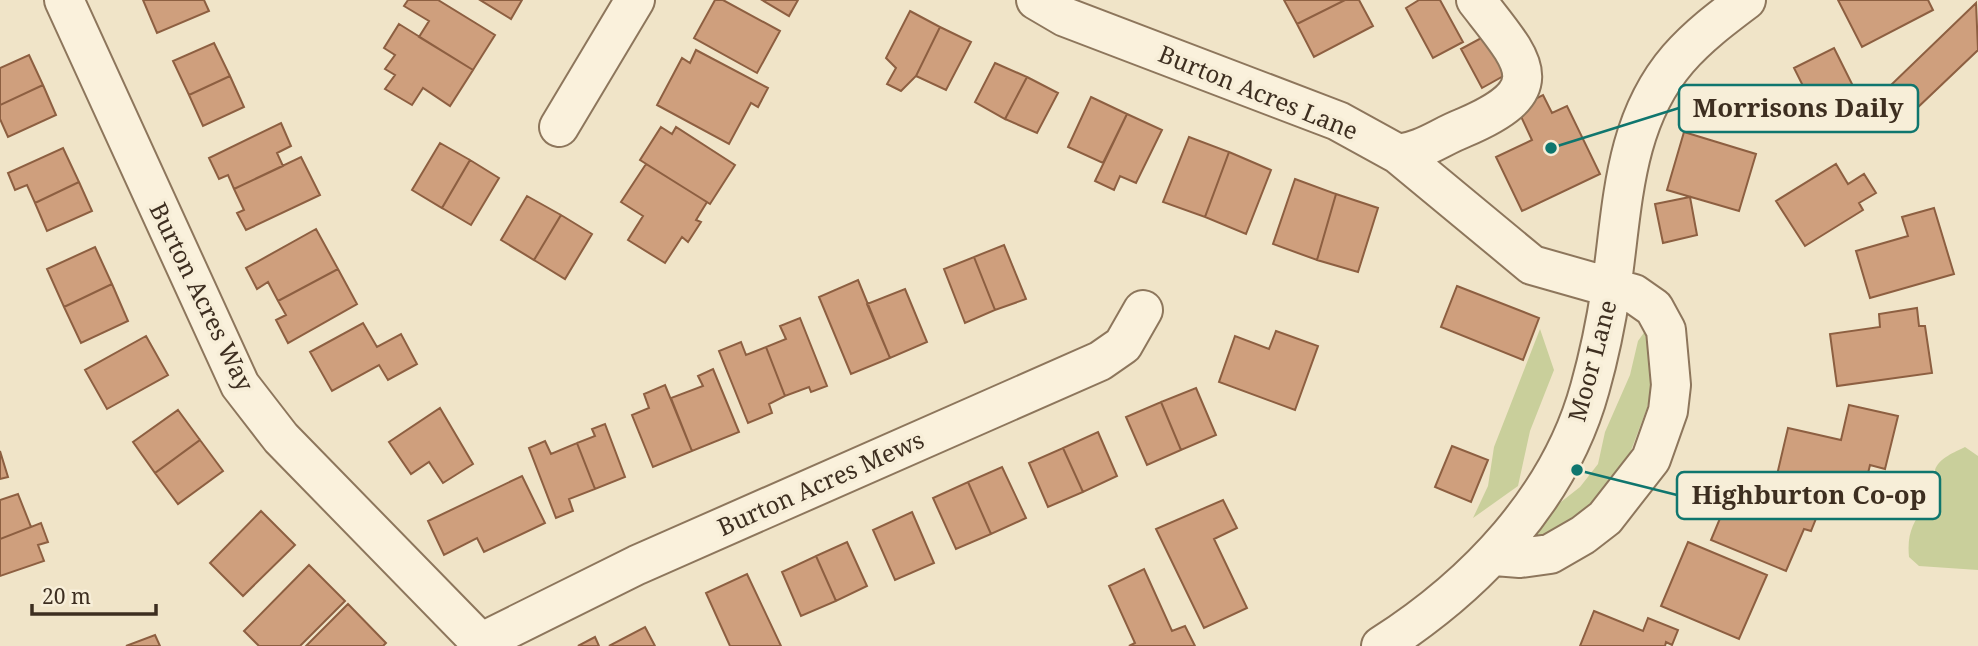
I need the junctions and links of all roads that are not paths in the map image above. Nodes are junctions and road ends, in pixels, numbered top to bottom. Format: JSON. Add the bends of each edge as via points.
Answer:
{"nodes":[{"id":1,"x":64,"y":0,"type":"edge"},
{"id":2,"x":635,"y":0,"type":"edge"},
{"id":3,"x":1036,"y":0,"type":"edge"},
{"id":4,"x":1476,"y":0,"type":"edge"},
{"id":5,"x":1746,"y":0,"type":"edge"},
{"id":6,"x":559,"y":127,"type":"dead end"},
{"id":7,"x":1398,"y":154,"type":"junction"},
{"id":8,"x":1611,"y":290,"type":"junction"},
{"id":9,"x":1143,"y":310,"type":"dead end"},
{"id":10,"x":1495,"y":556,"type":"junction"},
{"id":11,"x":1401,"y":640,"type":"edge"},
{"id":12,"x":483,"y":644,"type":"edge"}],
"edges":[{"from":1,"to":12,"type":"street","name":"Burton Acres Way","via":[[240,385],[281,438]]},
{"from":2,"to":6,"type":"street"},
{"from":3,"to":7,"type":"street","name":"Burton Acres Lane","via":[[1065,17],[1338,121]]},
{"from":4,"to":7,"type":"street","via":[[1515,52],[1522,71],[1519,90],[1503,108],[1482,120],[1418,152]]},
{"from":5,"to":8,"type":"street","via":[[1709,28],[1677,61],[1652,99],[1634,139],[1622,186]]},
{"from":7,"to":8,"type":"street","name":"Burton Acres Lane","via":[[1532,265]]},
{"from":8,"to":10,"type":"street","name":"Moor Lane","via":[[1589,391],[1574,432],[1555,470]]},
{"from":8,"to":10,"type":"street","name":"Moor Lane","via":[[1634,294],[1654,308],[1666,330],[1671,385],[1668,411],[1651,459],[1605,518],[1583,535],[1550,554]]},
{"from":9,"to":12,"type":"street","name":"Burton Acres Mews","via":[[1123,345],[1100,361],[637,565]]},
{"from":10,"to":11,"type":"street","name":"Moor Lane"}]}
